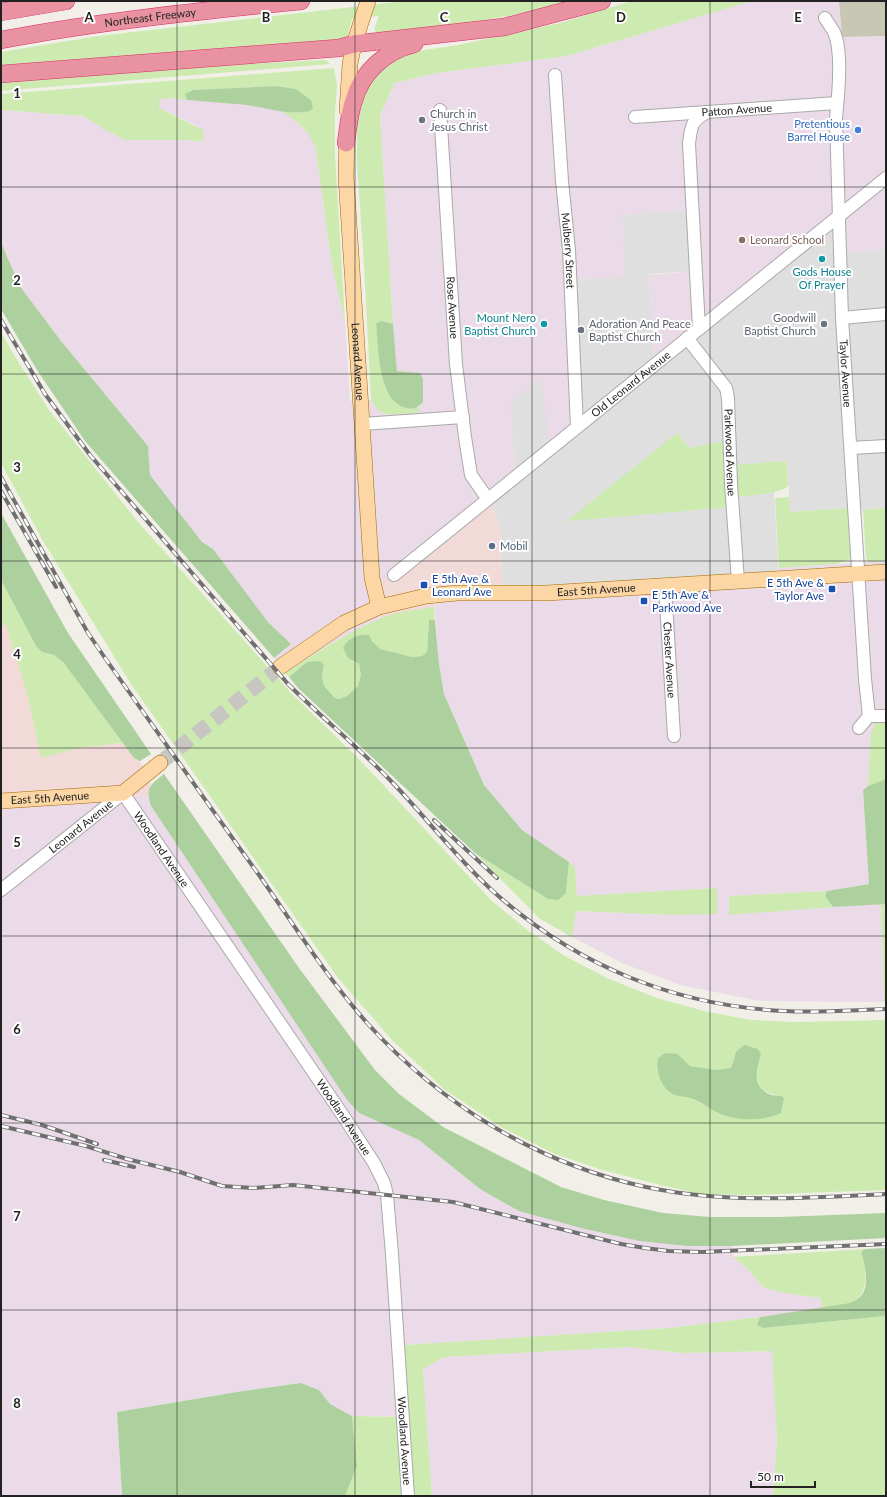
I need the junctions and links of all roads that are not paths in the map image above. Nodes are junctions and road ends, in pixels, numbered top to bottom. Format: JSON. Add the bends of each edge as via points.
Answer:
{"nodes":[{"id":1,"x":66,"y":1,"type":"edge"},
{"id":2,"x":301,"y":1,"type":"edge"},
{"id":3,"x":368,"y":1,"type":"edge"},
{"id":4,"x":602,"y":1,"type":"edge"},
{"id":5,"x":1,"y":12,"type":"edge"},
{"id":6,"x":826,"y":18,"type":"dead end"},
{"id":7,"x":483,"y":30,"type":"junction"},
{"id":8,"x":1,"y":40,"type":"edge"},
{"id":9,"x":354,"y":44,"type":"junction"},
{"id":10,"x":1,"y":74,"type":"edge"},
{"id":11,"x":555,"y":75,"type":"dead end"},
{"id":12,"x":837,"y":103,"type":"junction"},
{"id":13,"x":440,"y":110,"type":"dead end"},
{"id":14,"x":708,"y":112,"type":"junction"},
{"id":15,"x":635,"y":117,"type":"dead end"},
{"id":16,"x":346,"y":143,"type":"junction"},
{"id":17,"x":886,"y":178,"type":"edge"},
{"id":18,"x":839,"y":216,"type":"junction"},
{"id":19,"x":886,"y":314,"type":"edge"},
{"id":20,"x":842,"y":318,"type":"junction"},
{"id":21,"x":699,"y":328,"type":"junction"},
{"id":22,"x":687,"y":338,"type":"junction"},
{"id":23,"x":463,"y":417,"type":"junction"},
{"id":24,"x":362,"y":424,"type":"junction"},
{"id":25,"x":577,"y":427,"type":"junction"},
{"id":26,"x":886,"y":446,"type":"edge"},
{"id":27,"x":851,"y":448,"type":"junction"},
{"id":28,"x":487,"y":498,"type":"junction"},
{"id":29,"x":886,"y":572,"type":"edge"},
{"id":30,"x":858,"y":573,"type":"junction"},
{"id":31,"x":394,"y":575,"type":"dead end"},
{"id":32,"x":738,"y":581,"type":"junction"},
{"id":33,"x":665,"y":585,"type":"junction"},
{"id":34,"x":379,"y":607,"type":"junction"},
{"id":35,"x":280,"y":667,"type":"tunnel mouth"},
{"id":36,"x":869,"y":716,"type":"junction"},
{"id":37,"x":886,"y":716,"type":"edge"},
{"id":38,"x":859,"y":728,"type":"dead end"},
{"id":39,"x":674,"y":736,"type":"dead end"},
{"id":40,"x":160,"y":763,"type":"tunnel mouth"},
{"id":41,"x":123,"y":793,"type":"junction"},
{"id":42,"x":1,"y":801,"type":"edge"},
{"id":43,"x":1,"y":890,"type":"edge"},
{"id":44,"x":408,"y":1496,"type":"edge"}],
"edges":[{"from":1,"to":5,"type":"highway"},
{"from":2,"to":8,"type":"highway","name":"Northeast Freeway","via":[[85,26]]},
{"from":3,"to":9,"type":"main road","name":"Leonard Avenue"},
{"from":4,"to":7,"type":"highway","via":[[512,25]]},
{"from":6,"to":12,"type":"street","name":"Taylor Avenue","via":[[834,33],[837,49]]},
{"from":7,"to":9,"type":"highway"},
{"from":7,"to":16,"type":"highway","via":[[403,47],[377,62],[357,90]]},
{"from":9,"to":10,"type":"highway","via":[[334,48]]},
{"from":9,"to":16,"type":"main road","name":"Leonard Avenue","via":[[350,64]]},
{"from":11,"to":25,"type":"street","name":"Mulberry Street","via":[[569,250]]},
{"from":12,"to":14,"type":"street","name":"Patton Avenue"},
{"from":12,"to":18,"type":"street","name":"Taylor Avenue"},
{"from":13,"to":23,"type":"street","name":"Rose Avenue","via":[[455,350]]},
{"from":14,"to":15,"type":"street","name":"Patton Avenue"},
{"from":14,"to":21,"type":"street","via":[[694,122],[690,130],[689,144]]},
{"from":16,"to":24,"type":"main road","name":"Leonard Avenue"},
{"from":17,"to":18,"type":"street","name":"Old Leonard Avenue"},
{"from":18,"to":20,"type":"street","name":"Taylor Avenue"},
{"from":18,"to":21,"type":"street","name":"Old Leonard Avenue"},
{"from":19,"to":20,"type":"street"},
{"from":20,"to":27,"type":"street","name":"Taylor Avenue"},
{"from":21,"to":22,"type":"street","name":"Old Leonard Avenue"},
{"from":22,"to":25,"type":"street","name":"Old Leonard Avenue"},
{"from":22,"to":32,"type":"street","name":"Parkwood Avenue","via":[[726,388]]},
{"from":23,"to":24,"type":"street"},
{"from":23,"to":28,"type":"street","name":"Rose Avenue","via":[[471,475]]},
{"from":24,"to":34,"type":"main road","name":"Leonard Avenue","via":[[372,578]]},
{"from":25,"to":28,"type":"street","name":"Old Leonard Avenue"},
{"from":26,"to":27,"type":"street"},
{"from":27,"to":30,"type":"street","name":"Taylor Avenue"},
{"from":28,"to":31,"type":"street","name":"Old Leonard Avenue"},
{"from":29,"to":30,"type":"main road","name":"East 5th Avenue"},
{"from":30,"to":32,"type":"main road","name":"East 5th Avenue"},
{"from":30,"to":36,"type":"street","name":"Taylor Avenue"},
{"from":32,"to":33,"type":"main road","name":"East 5th Avenue"},
{"from":33,"to":34,"type":"main road","name":"East 5th Avenue","via":[[547,593],[457,593],[426,596]]},
{"from":33,"to":39,"type":"street","name":"Chester Avenue"},
{"from":34,"to":35,"type":"main road","via":[[344,623]]},
{"from":36,"to":37,"type":"street"},
{"from":36,"to":38,"type":"street"},
{"from":40,"to":41,"type":"main road","name":"Leonard Avenue"},
{"from":41,"to":42,"type":"main road","name":"East 5th Avenue"},
{"from":41,"to":43,"type":"street","name":"Leonard Avenue"},
{"from":41,"to":44,"type":"street","name":"Woodland Avenue","via":[[374,1162],[384,1183],[389,1212]]}]}
